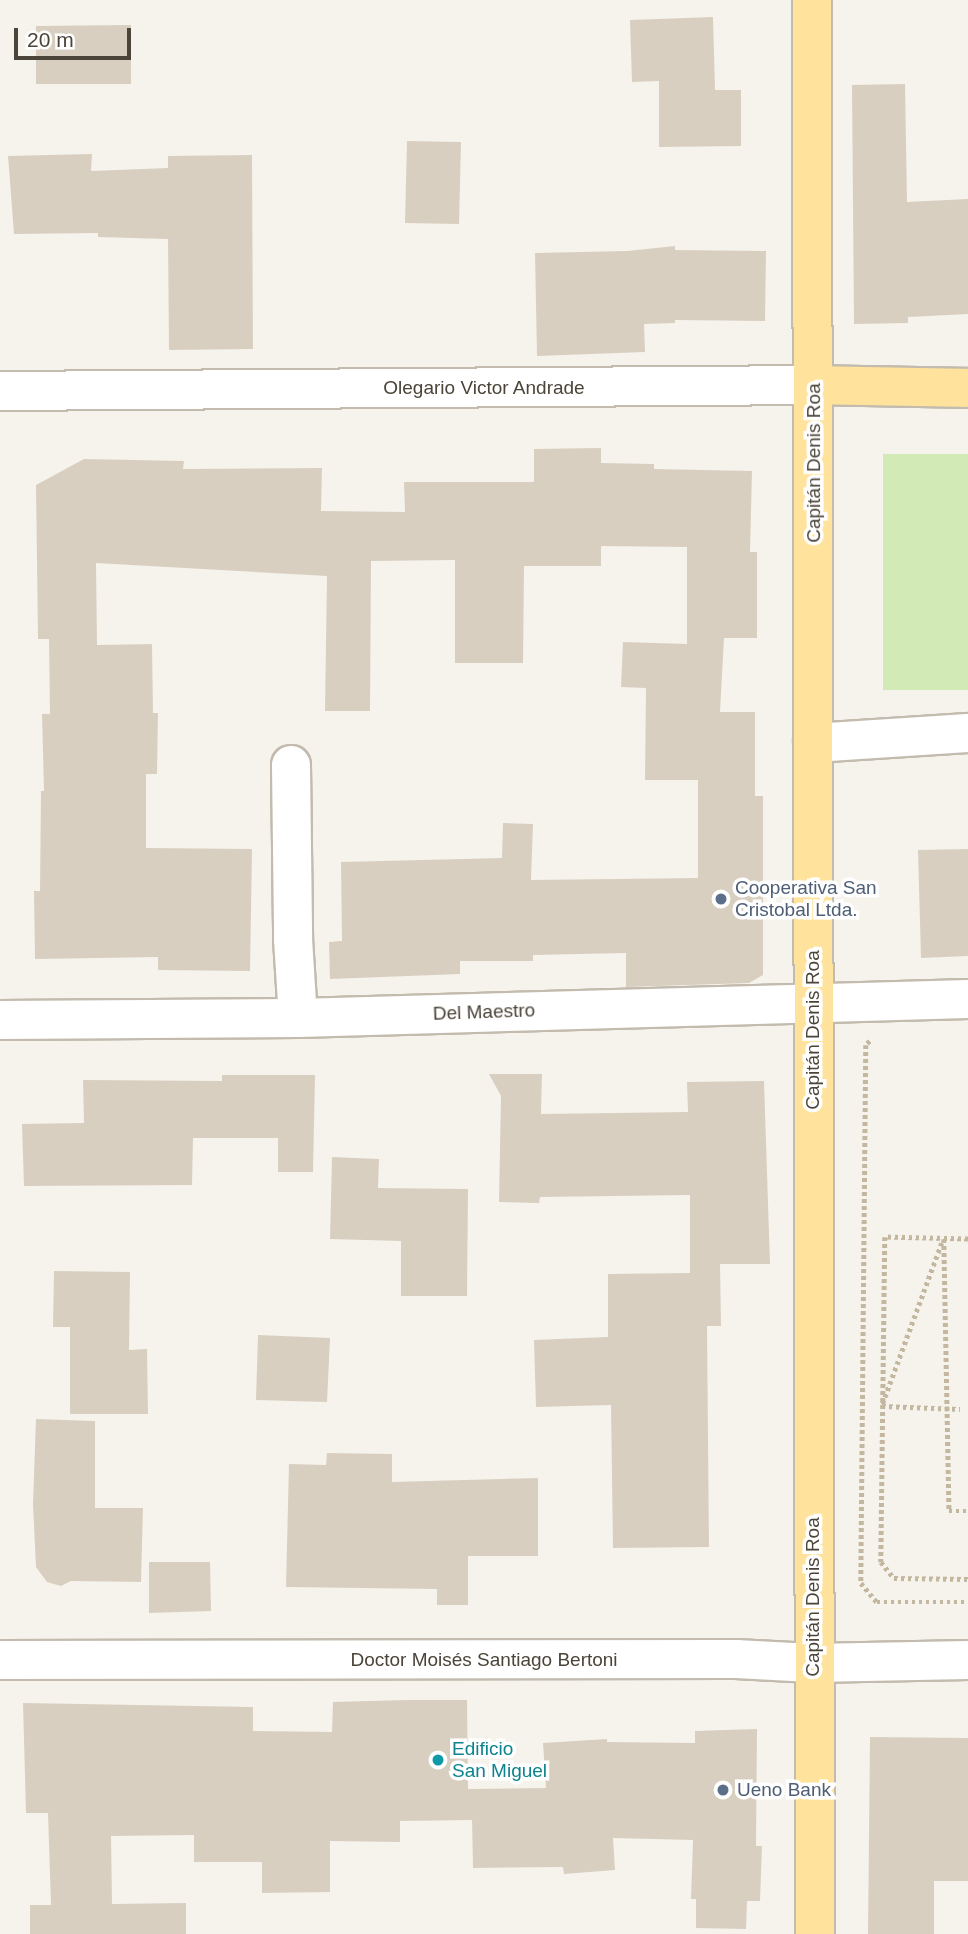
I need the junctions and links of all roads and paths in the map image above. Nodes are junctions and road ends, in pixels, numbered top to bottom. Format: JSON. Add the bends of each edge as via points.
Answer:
{"nodes":[{"id":1,"x":812,"y":0,"type":"edge"},
{"id":2,"x":814,"y":385,"type":"junction"},
{"id":3,"x":968,"y":388,"type":"edge"},
{"id":4,"x":0,"y":391,"type":"edge"},
{"id":5,"x":968,"y":733,"type":"edge"},
{"id":6,"x":813,"y":743,"type":"junction"},
{"id":7,"x":291,"y":765,"type":"dead end"},
{"id":8,"x":968,"y":999,"type":"edge"},
{"id":9,"x":813,"y":1001,"type":"junction"},
{"id":10,"x":298,"y":1018,"type":"junction"},
{"id":11,"x":0,"y":1020,"type":"edge"},
{"id":12,"x":874,"y":1038,"type":"dead end"},
{"id":13,"x":944,"y":1239,"type":"junction"},
{"id":14,"x":968,"y":1240,"type":"edge"},
{"id":15,"x":882,"y":1406,"type":"junction"},
{"id":16,"x":947,"y":1409,"type":"junction"},
{"id":17,"x":961,"y":1409,"type":"dead end"},
{"id":18,"x":968,"y":1511,"type":"edge"},
{"id":19,"x":968,"y":1579,"type":"edge"},
{"id":20,"x":968,"y":1602,"type":"edge"},
{"id":21,"x":0,"y":1660,"type":"edge"},
{"id":22,"x":968,"y":1660,"type":"edge"},
{"id":23,"x":813,"y":1663,"type":"junction"},
{"id":24,"x":815,"y":1934,"type":"edge"}],
"edges":[{"from":1,"to":2,"type":"main road","name":"Capitán Denis Roa"},
{"from":2,"to":3,"type":"main road","name":"Olegario Victor Andrade"},
{"from":2,"to":4,"type":"street","name":"Olegario Victor Andrade"},
{"from":2,"to":6,"type":"main road","name":"Capitán Denis Roa"},
{"from":5,"to":6,"type":"street"},
{"from":6,"to":9,"type":"main road","name":"Capitán Denis Roa"},
{"from":7,"to":10,"type":"street"},
{"from":8,"to":9,"type":"street","name":"Del Maestro"},
{"from":9,"to":10,"type":"street","name":"Del Maestro"},
{"from":9,"to":23,"type":"main road","name":"Capitán Denis Roa"},
{"from":10,"to":11,"type":"street","name":"Del Maestro"},
{"from":12,"to":20,"type":"path","via":[[866,1045],[861,1583],[877,1602]]},
{"from":13,"to":14,"type":"path"},
{"from":13,"to":15,"type":"path"},
{"from":13,"to":15,"type":"path","via":[[885,1237]]},
{"from":13,"to":16,"type":"path"},
{"from":15,"to":16,"type":"path"},
{"from":15,"to":19,"type":"path","via":[[881,1562],[894,1578]]},
{"from":16,"to":17,"type":"path"},
{"from":16,"to":18,"type":"path","via":[[949,1511]]},
{"from":21,"to":23,"type":"street","name":"Doctor Moisés Santiago Bertoni","via":[[736,1659]]},
{"from":22,"to":23,"type":"street","name":"Doctor Moisés Santiago Bertoni"},
{"from":23,"to":24,"type":"main road","name":"Capitán Denis Roa"}]}
